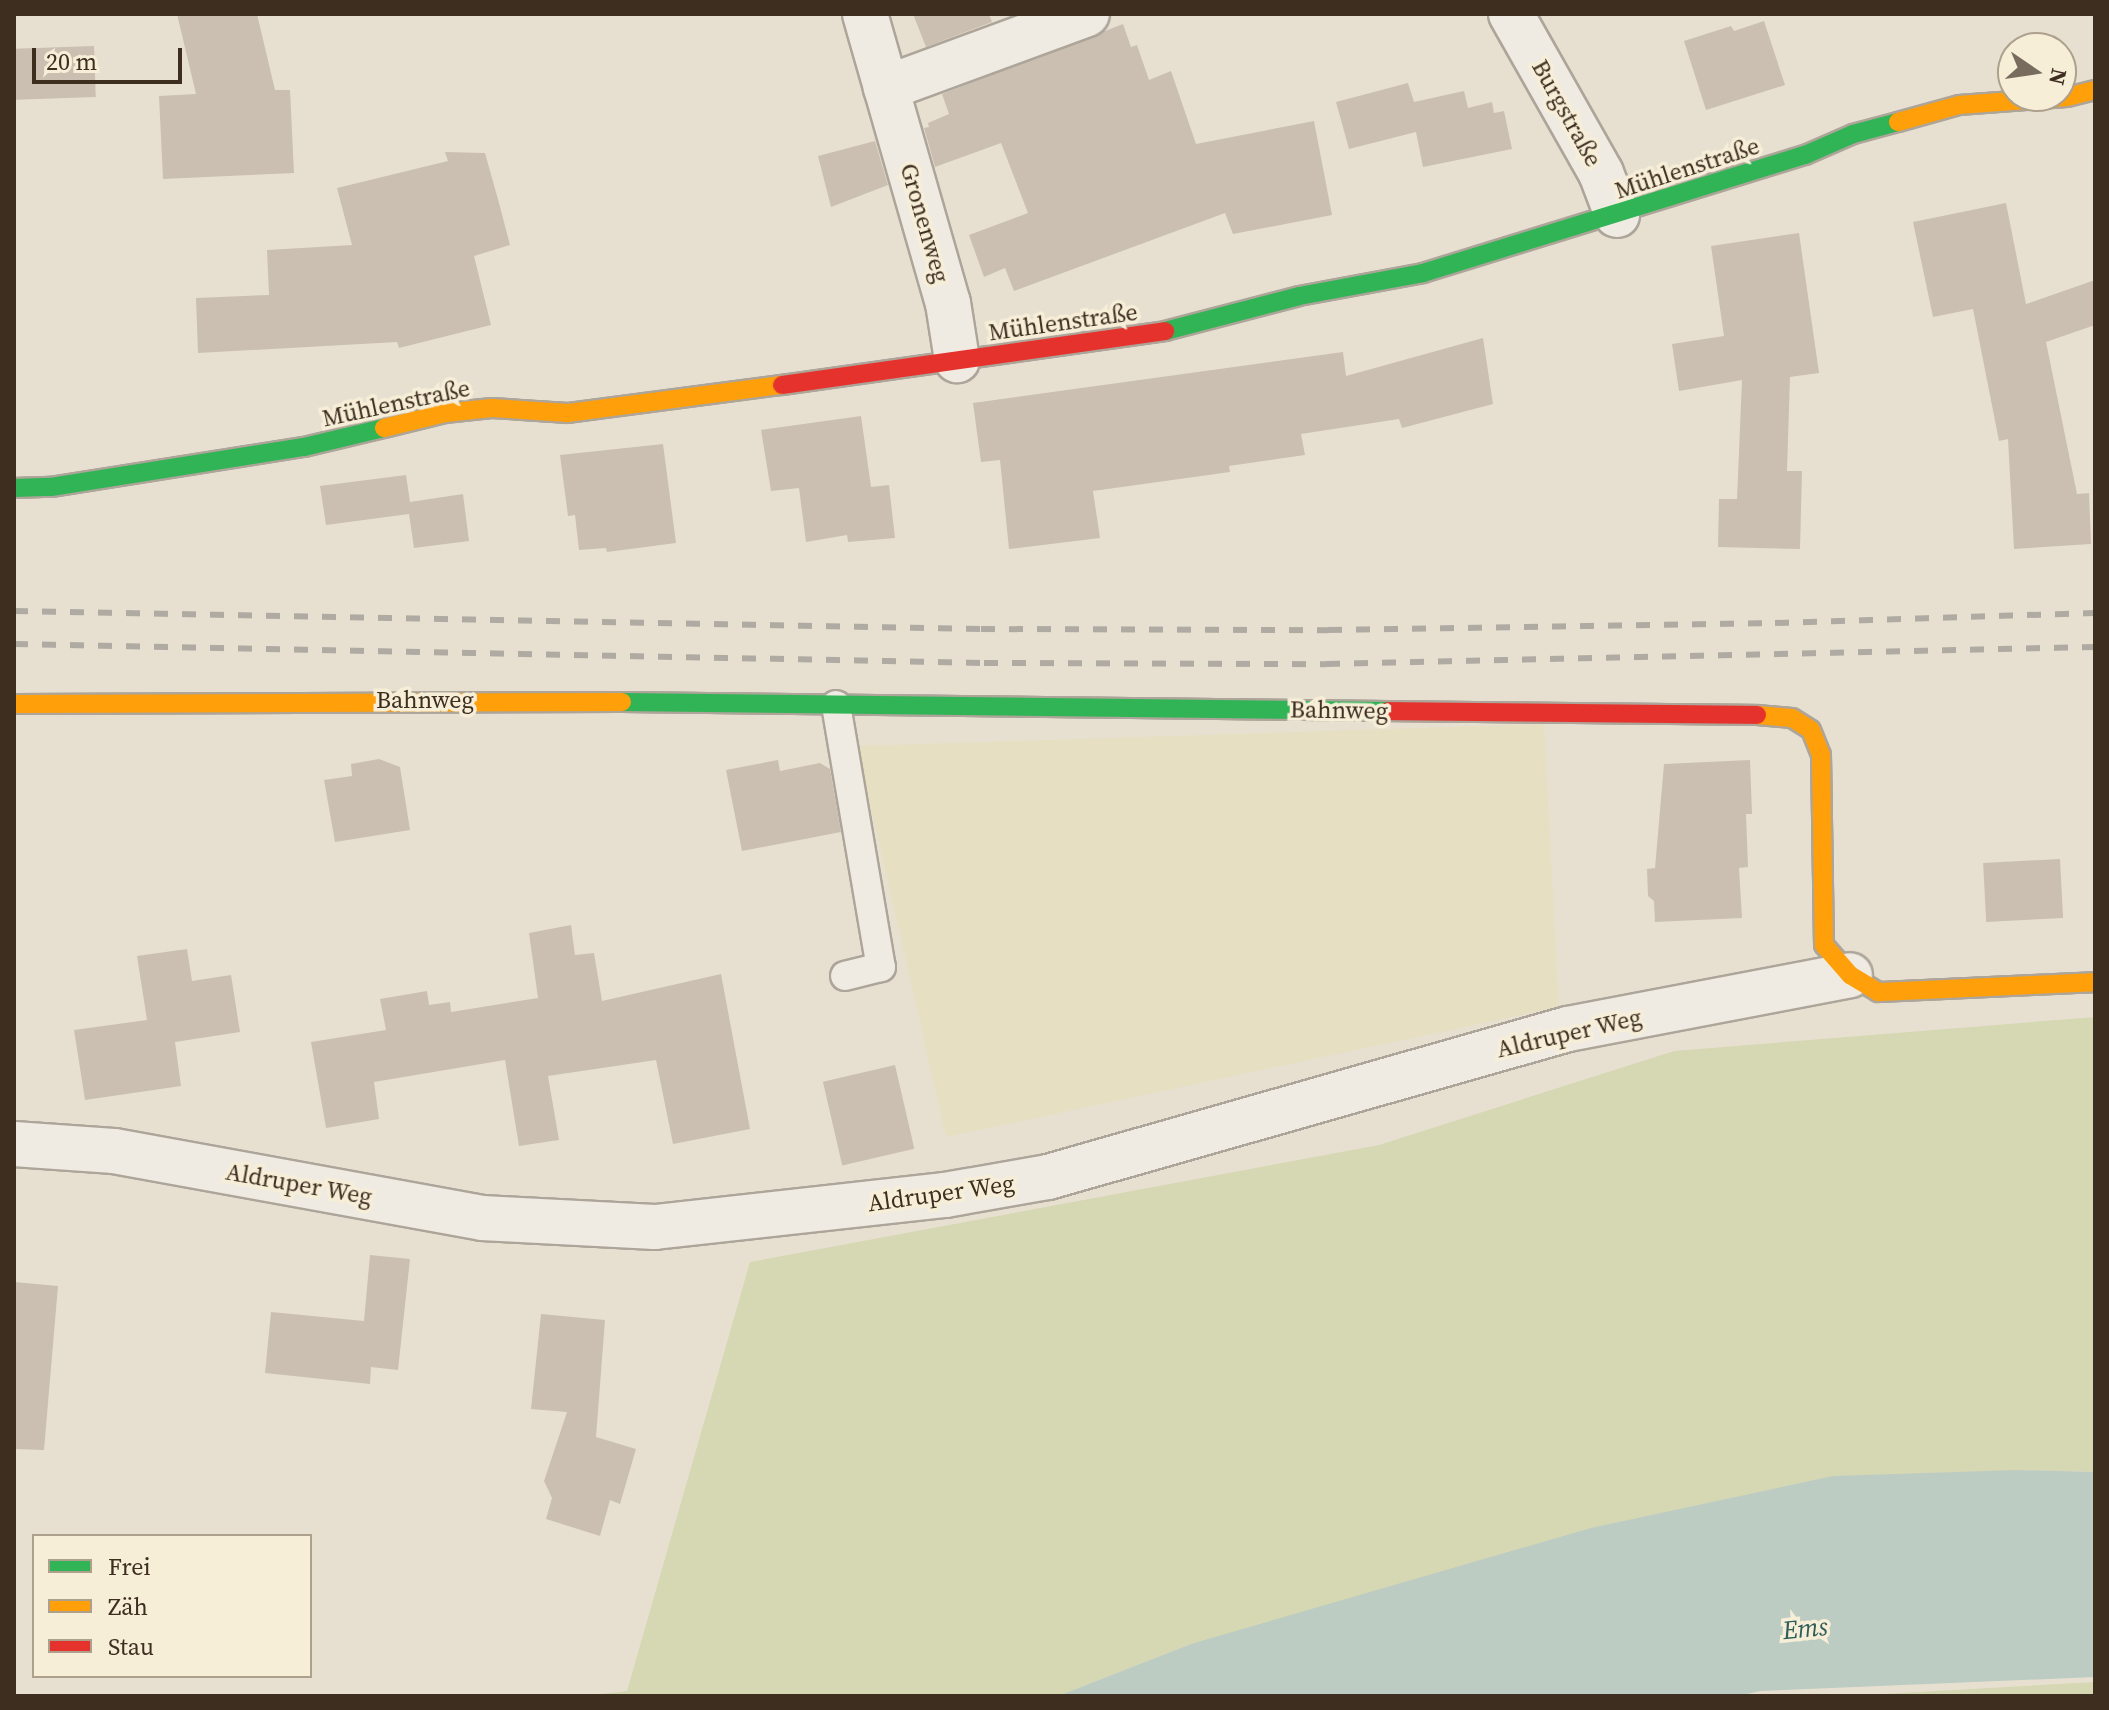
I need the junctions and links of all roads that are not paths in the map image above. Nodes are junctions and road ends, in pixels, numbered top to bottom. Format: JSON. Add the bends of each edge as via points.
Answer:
{"nodes":[{"id":1,"x":865,"y":14,"type":"edge"},
{"id":2,"x":1087,"y":14,"type":"edge"},
{"id":3,"x":1511,"y":14,"type":"edge"},
{"id":4,"x":886,"y":88,"type":"junction"},
{"id":5,"x":2095,"y":90,"type":"edge"},
{"id":6,"x":1617,"y":215,"type":"junction"},
{"id":7,"x":957,"y":360,"type":"junction"},
{"id":8,"x":14,"y":488,"type":"edge"},
{"id":9,"x":14,"y":704,"type":"edge"},
{"id":10,"x":836,"y":705,"type":"junction"},
{"id":11,"x":1850,"y":975,"type":"junction"},
{"id":12,"x":845,"y":976,"type":"dead end"},
{"id":13,"x":2095,"y":982,"type":"edge"},
{"id":14,"x":14,"y":1144,"type":"edge"}],
"edges":[{"from":1,"to":4,"type":"street","name":"Gronenweg"},
{"from":2,"to":4,"type":"street"},
{"from":3,"to":6,"type":"street","name":"Burgstraße","via":[[1601,173]]},
{"from":4,"to":7,"type":"street","name":"Gronenweg","via":[[948,303]]},
{"from":5,"to":6,"type":"street","name":"Mühlenstraße","via":[[1959,105],[1853,134],[1805,155]]},
{"from":6,"to":7,"type":"street","name":"Mühlenstraße","via":[[1423,273],[1299,296],[1192,327]]},
{"from":7,"to":8,"type":"street","name":"Mühlenstraße","via":[[568,413],[492,408],[445,413],[304,447],[51,487]]},
{"from":9,"to":10,"type":"street","name":"Bahnweg","via":[[436,700]]},
{"from":10,"to":11,"type":"street","name":"Bahnweg","via":[[1792,718],[1811,730],[1821,755],[1824,945]]},
{"from":10,"to":12,"type":"lane","via":[[881,967]]},
{"from":11,"to":13,"type":"street","via":[[1878,992]]},
{"from":11,"to":14,"type":"street","name":"Aldruper Weg","via":[[1568,1029],[1048,1177],[945,1195],[655,1227],[482,1218],[114,1151]]}]}
